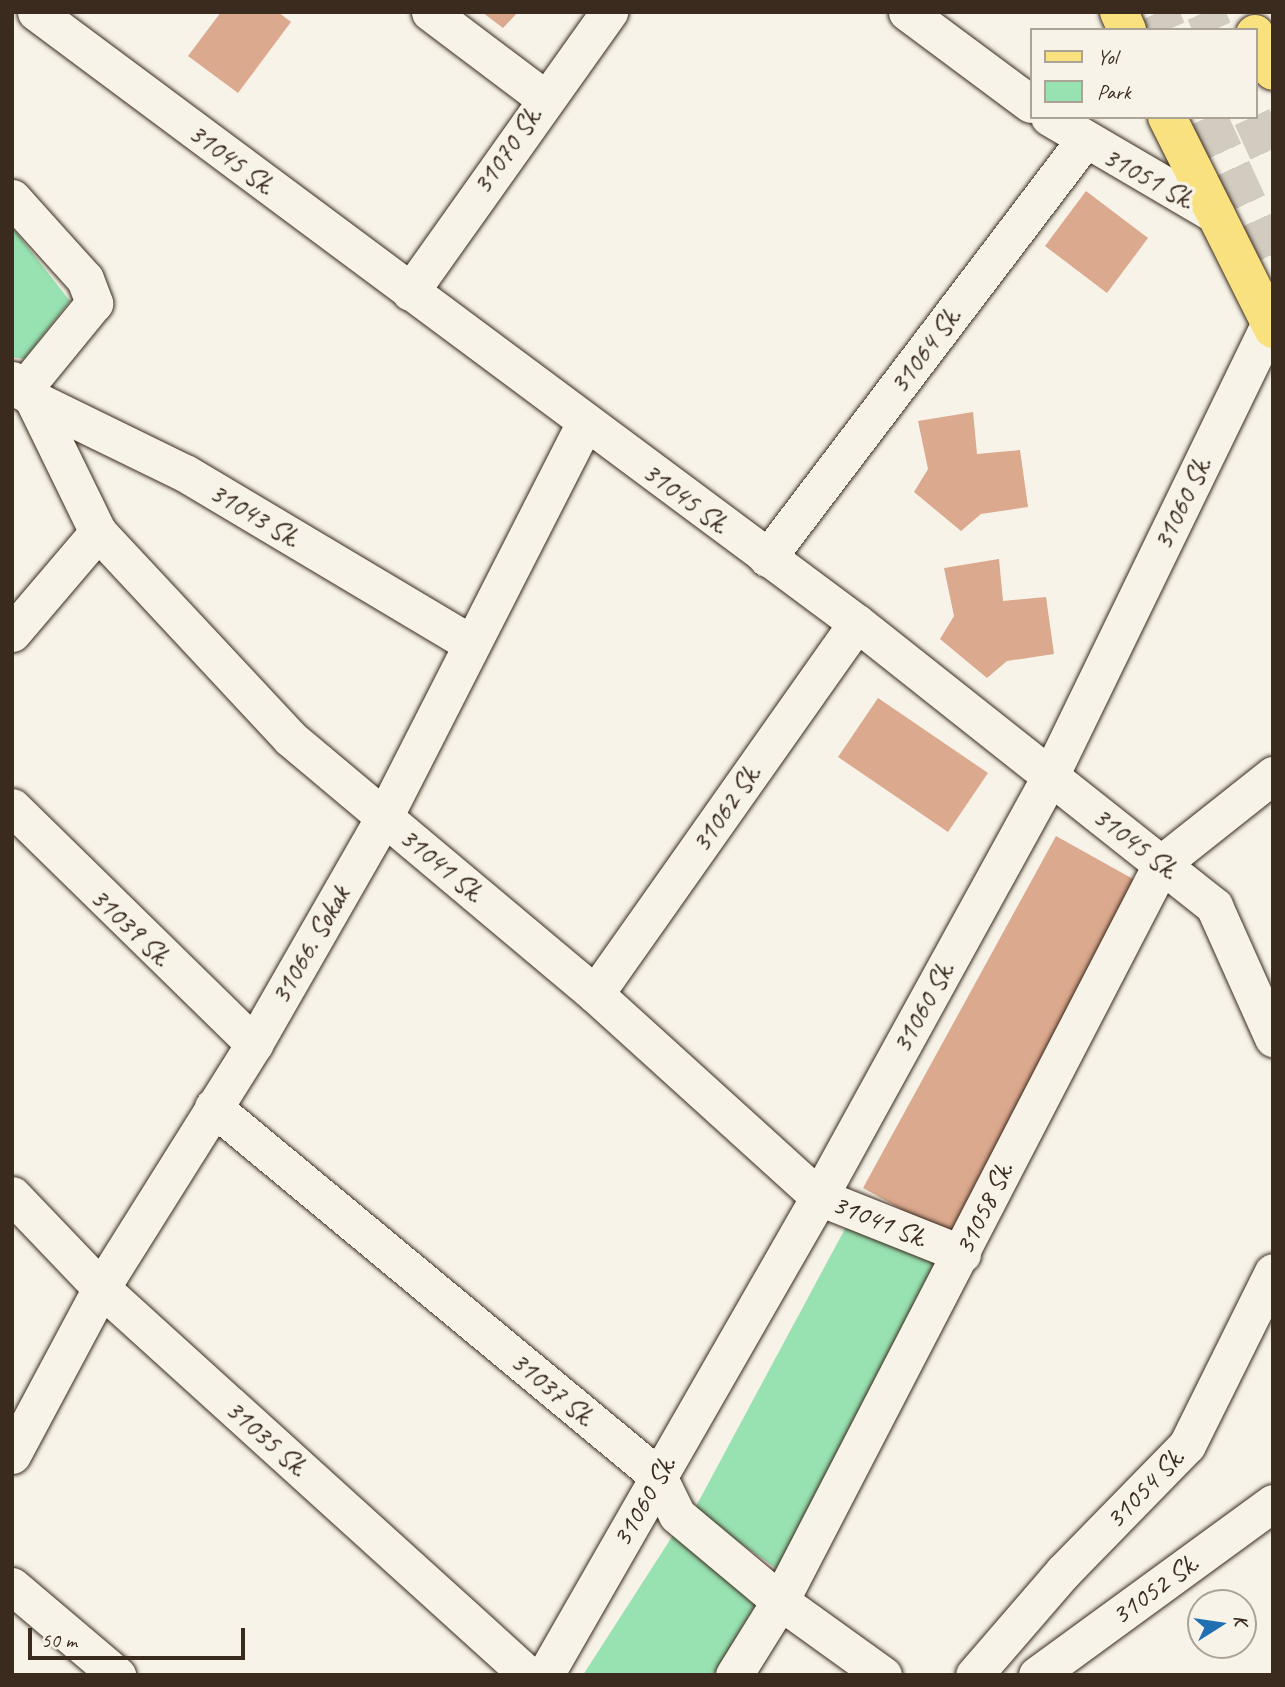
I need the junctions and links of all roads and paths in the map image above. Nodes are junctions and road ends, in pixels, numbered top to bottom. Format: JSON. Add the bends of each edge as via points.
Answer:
{"nodes":[{"id":1,"x":36,"y":12,"type":"edge"},
{"id":2,"x":430,"y":12,"type":"edge"},
{"id":3,"x":609,"y":12,"type":"edge"},
{"id":4,"x":907,"y":12,"type":"edge"},
{"id":5,"x":1119,"y":12,"type":"edge"},
{"id":6,"x":1245,"y":12,"type":"edge"},
{"id":7,"x":1126,"y":28,"type":"edge"},
{"id":8,"x":1252,"y":28,"type":"edge"},
{"id":9,"x":1257,"y":38,"type":"edge"},
{"id":10,"x":1273,"y":71,"type":"edge"},
{"id":11,"x":544,"y":98,"type":"junction"},
{"id":12,"x":1030,"y":103,"type":"edge"},
{"id":13,"x":1052,"y":119,"type":"edge"},
{"id":14,"x":1168,"y":119,"type":"edge"},
{"id":15,"x":1083,"y":142,"type":"junction"},
{"id":16,"x":12,"y":198,"type":"edge"},
{"id":17,"x":1216,"y":215,"type":"junction"},
{"id":18,"x":410,"y":292,"type":"junction"},
{"id":19,"x":1271,"y":326,"type":"edge"},
{"id":20,"x":22,"y":390,"type":"edge"},
{"id":21,"x":584,"y":422,"type":"junction"},
{"id":22,"x":98,"y":532,"type":"junction"},
{"id":23,"x":767,"y":558,"type":"junction"},
{"id":24,"x":858,"y":623,"type":"junction"},
{"id":25,"x":12,"y":633,"type":"edge"},
{"id":26,"x":470,"y":643,"type":"junction"},
{"id":27,"x":1273,"y":775,"type":"edge"},
{"id":28,"x":1050,"y":776,"type":"junction"},
{"id":29,"x":12,"y":807,"type":"edge"},
{"id":30,"x":384,"y":817,"type":"junction"},
{"id":31,"x":1161,"y":863,"type":"junction"},
{"id":32,"x":595,"y":994,"type":"junction"},
{"id":33,"x":1273,"y":1038,"type":"edge"},
{"id":34,"x":254,"y":1044,"type":"junction"},
{"id":35,"x":213,"y":1107,"type":"junction"},
{"id":36,"x":12,"y":1195,"type":"edge"},
{"id":37,"x":819,"y":1196,"type":"junction"},
{"id":38,"x":962,"y":1254,"type":"junction"},
{"id":39,"x":1273,"y":1272,"type":"edge"},
{"id":40,"x":101,"y":1288,"type":"junction"},
{"id":41,"x":12,"y":1455,"type":"edge"},
{"id":42,"x":658,"y":1476,"type":"junction"},
{"id":43,"x":1273,"y":1503,"type":"edge"},
{"id":44,"x":12,"y":1586,"type":"edge"},
{"id":45,"x":780,"y":1601,"type":"junction"},
{"id":46,"x":117,"y":1675,"type":"edge"},
{"id":47,"x":528,"y":1675,"type":"edge"},
{"id":48,"x":545,"y":1675,"type":"edge"},
{"id":49,"x":734,"y":1675,"type":"edge"},
{"id":50,"x":883,"y":1675,"type":"edge"},
{"id":51,"x":974,"y":1675,"type":"edge"},
{"id":52,"x":1038,"y":1675,"type":"edge"}],
"edges":[{"from":1,"to":18,"type":"street","name":"31045 Sk."},
{"from":2,"to":11,"type":"street"},
{"from":3,"to":11,"type":"street","name":"31070 Sk."},
{"from":4,"to":12,"type":"street"},
{"from":5,"to":7,"type":"main road"},
{"from":6,"to":8,"type":"main road"},
{"from":9,"to":10,"type":"main road"},
{"from":11,"to":18,"type":"street","name":"31070 Sk."},
{"from":13,"to":15,"type":"street","name":"31051 Sk."},
{"from":14,"to":17,"type":"main road"},
{"from":15,"to":17,"type":"street","name":"31051 Sk."},
{"from":15,"to":23,"type":"street","name":"31064 Sk."},
{"from":16,"to":20,"type":"street","via":[[85,279],[94,303]]},
{"from":17,"to":19,"type":"main road"},
{"from":18,"to":21,"type":"street","name":"31045 Sk."},
{"from":19,"to":28,"type":"street","name":"31060 Sk."},
{"from":20,"to":22,"type":"street","name":"31041 Sk."},
{"from":20,"to":26,"type":"street","name":"31043 Sk.","via":[[186,473]]},
{"from":21,"to":23,"type":"street","name":"31045 Sk."},
{"from":21,"to":26,"type":"street","name":"31066. Sokak"},
{"from":22,"to":25,"type":"street"},
{"from":22,"to":30,"type":"street","name":"31041 Sk.","via":[[290,738]]},
{"from":23,"to":24,"type":"street","name":"31045 Sk."},
{"from":24,"to":28,"type":"street","name":"31045 Sk."},
{"from":24,"to":32,"type":"street","name":"31062 Sk."},
{"from":26,"to":30,"type":"street","name":"31066. Sokak"},
{"from":27,"to":31,"type":"street","name":"31058 Sk."},
{"from":28,"to":31,"type":"street","name":"31045 Sk."},
{"from":28,"to":37,"type":"street","name":"31060 Sk."},
{"from":29,"to":34,"type":"street","name":"31039 Sk."},
{"from":30,"to":32,"type":"street","name":"31041 Sk."},
{"from":30,"to":34,"type":"street","name":"31066. Sokak"},
{"from":31,"to":33,"type":"street","name":"31045 Sk.","via":[[1214,906]]},
{"from":31,"to":38,"type":"street","name":"31058 Sk."},
{"from":32,"to":37,"type":"street","name":"31041 Sk."},
{"from":34,"to":35,"type":"street","name":"31066. Sokak"},
{"from":35,"to":40,"type":"street","name":"31066. Sokak"},
{"from":35,"to":42,"type":"street","name":"31037 Sk."},
{"from":36,"to":40,"type":"street","name":"31035 Sk."},
{"from":37,"to":38,"type":"street","name":"31041 Sk."},
{"from":37,"to":42,"type":"street","name":"31060 Sk."},
{"from":38,"to":45,"type":"street","name":"31058 Sk."},
{"from":39,"to":51,"type":"street","name":"31054 Sk.","via":[[1187,1445],[1063,1572]]},
{"from":40,"to":41,"type":"street","name":"31066. Sokak"},
{"from":40,"to":47,"type":"street","name":"31035 Sk."},
{"from":42,"to":45,"type":"street","name":"31037 Sk.","via":[[677,1515]]},
{"from":42,"to":48,"type":"street","name":"31060 Sk."},
{"from":43,"to":52,"type":"street","name":"31052 Sk."},
{"from":44,"to":46,"type":"street"},
{"from":45,"to":49,"type":"street","name":"31058 Sk."},
{"from":45,"to":50,"type":"street","name":"31037 Sk."}]}
